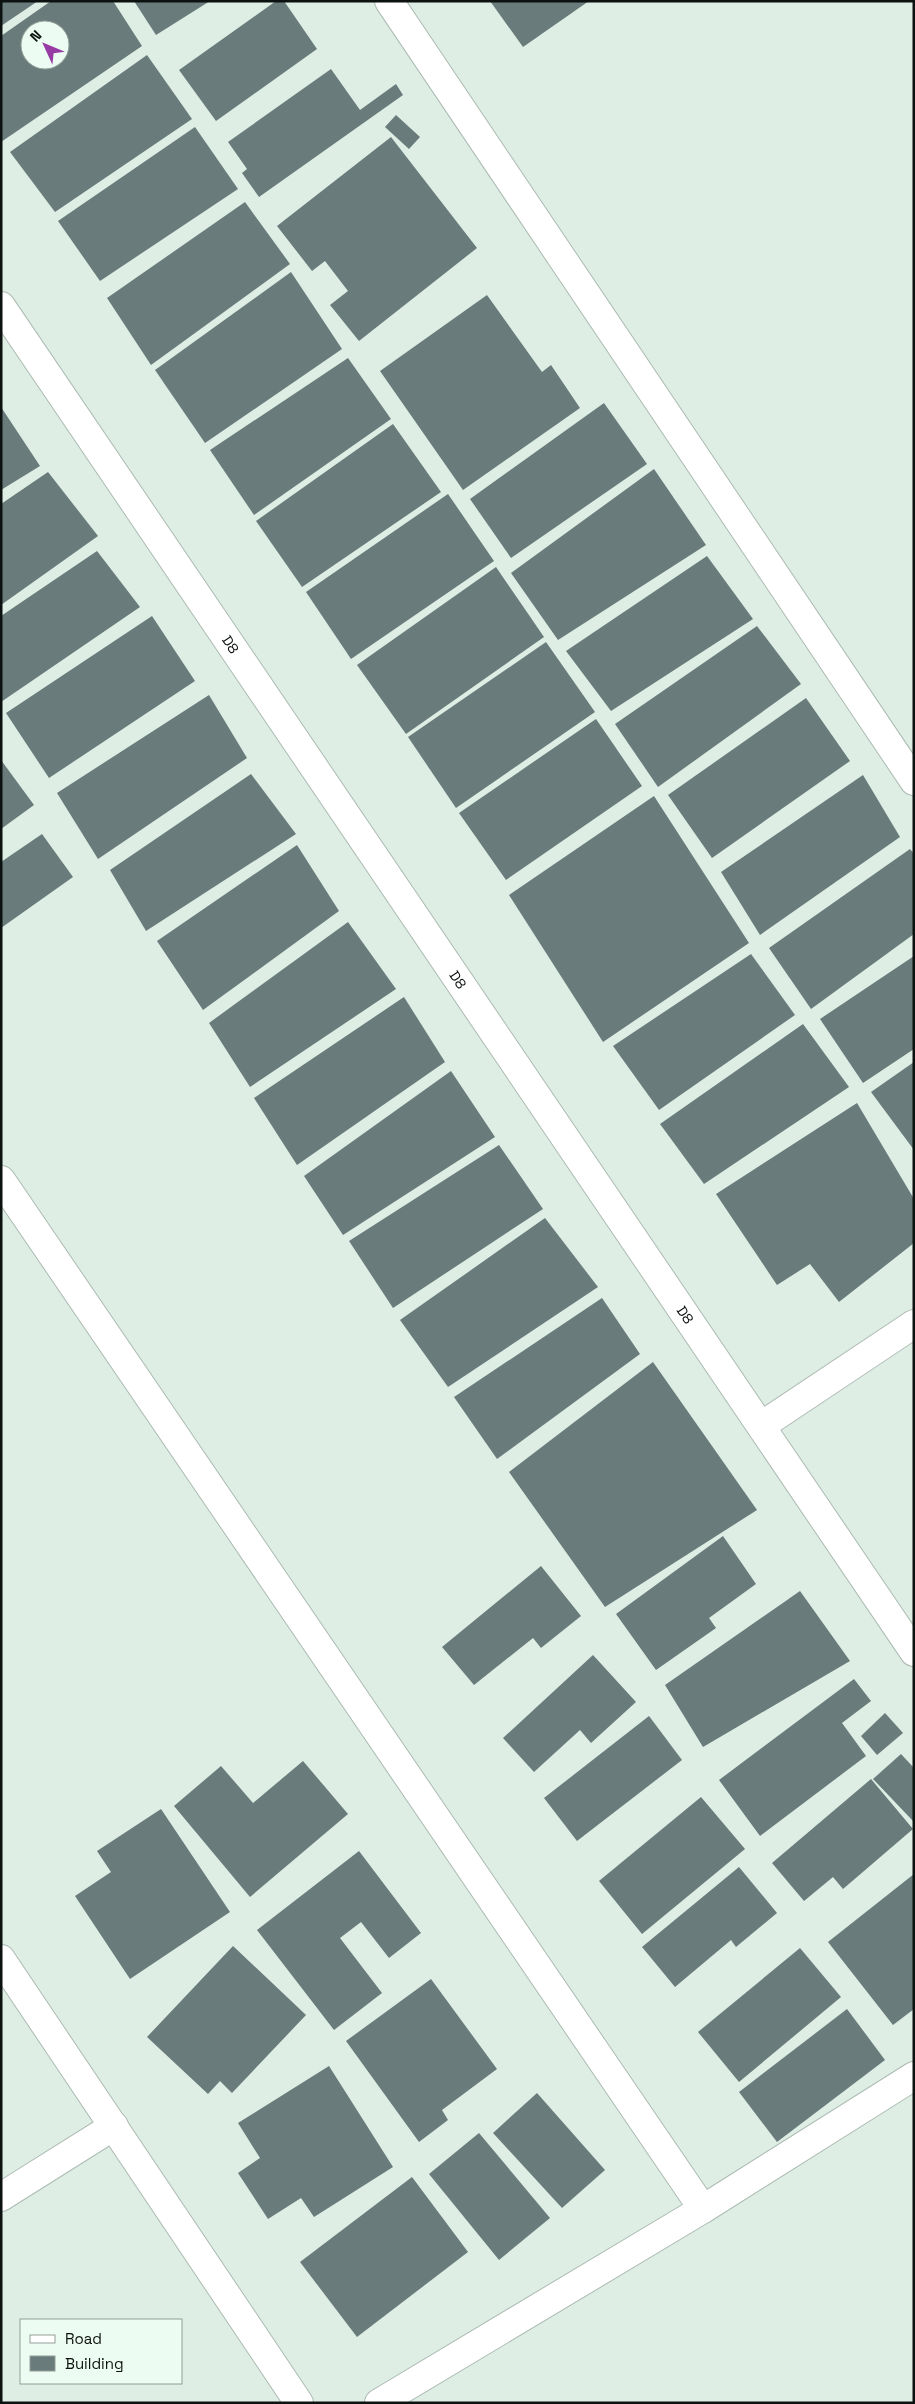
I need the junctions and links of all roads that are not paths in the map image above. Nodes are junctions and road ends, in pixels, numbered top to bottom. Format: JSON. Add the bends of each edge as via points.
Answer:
{"nodes":[{"id":1,"x":389,"y":1,"type":"edge"},
{"id":2,"x":1,"y":306,"type":"edge"},
{"id":3,"x":913,"y":777,"type":"edge"},
{"id":4,"x":1,"y":1180,"type":"edge"},
{"id":5,"x":914,"y":1324,"type":"edge"},
{"id":6,"x":761,"y":1426,"type":"junction"},
{"id":7,"x":914,"y":1652,"type":"edge"},
{"id":8,"x":1,"y":1958,"type":"edge"},
{"id":9,"x":914,"y":2076,"type":"edge"},
{"id":10,"x":114,"y":2126,"type":"junction"},
{"id":11,"x":1,"y":2197,"type":"edge"},
{"id":12,"x":703,"y":2209,"type":"junction"},
{"id":13,"x":299,"y":2403,"type":"edge"},
{"id":14,"x":379,"y":2403,"type":"edge"}],
"edges":[{"from":1,"to":3,"type":"street"},
{"from":2,"to":6,"type":"street","name":"D8"},
{"from":4,"to":12,"type":"street"},
{"from":5,"to":6,"type":"street"},
{"from":6,"to":7,"type":"street","name":"D8"},
{"from":8,"to":10,"type":"street"},
{"from":9,"to":12,"type":"street"},
{"from":10,"to":11,"type":"street"},
{"from":10,"to":13,"type":"street"},
{"from":12,"to":14,"type":"street"}]}
